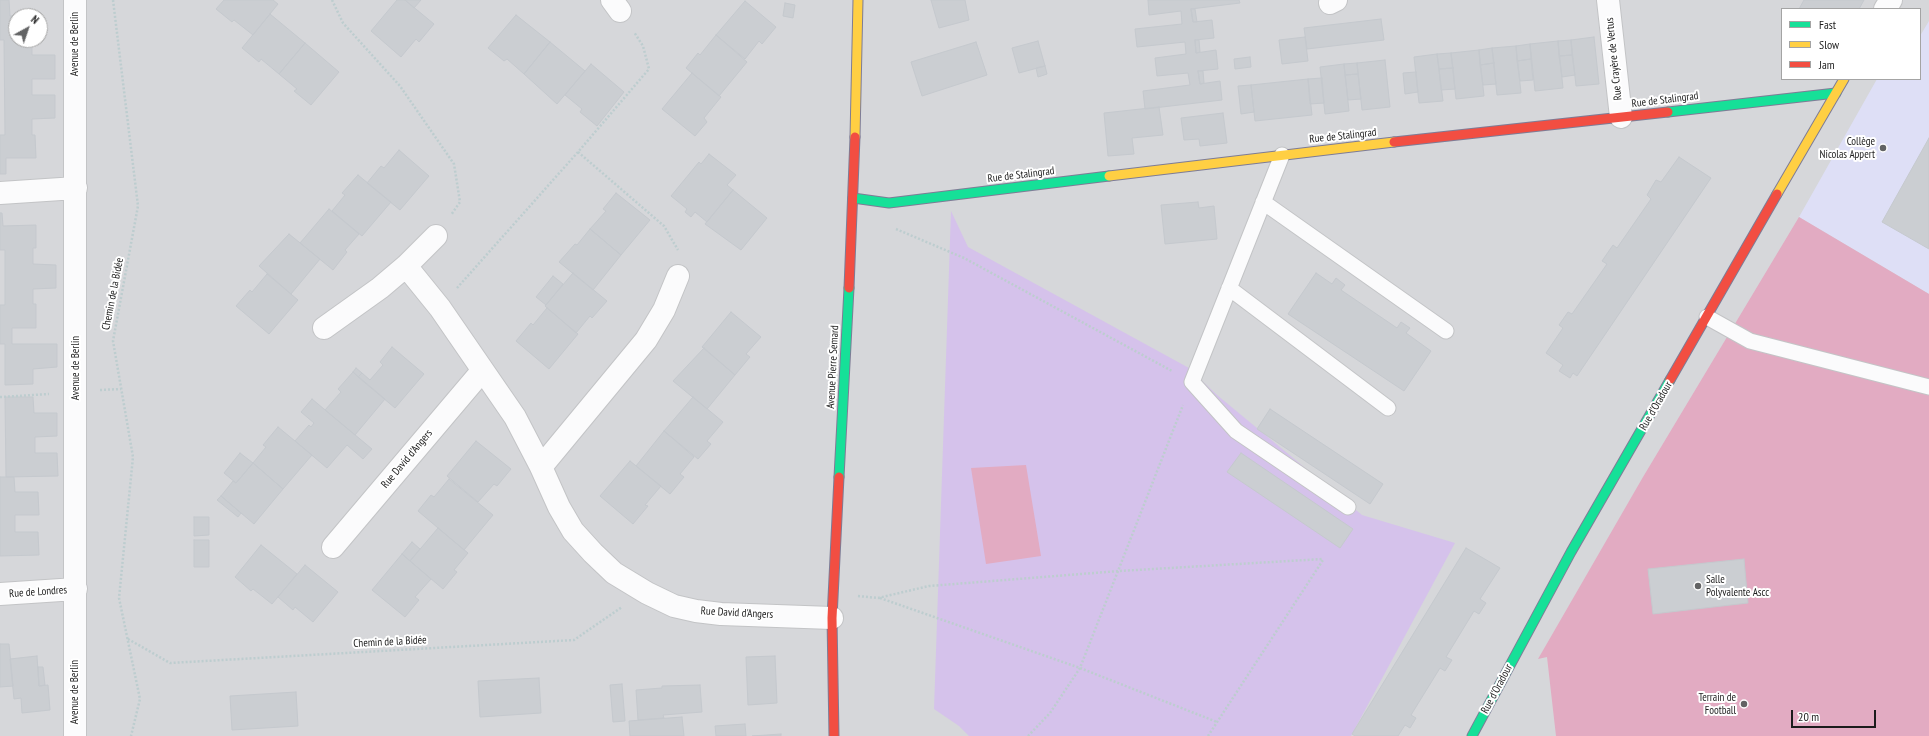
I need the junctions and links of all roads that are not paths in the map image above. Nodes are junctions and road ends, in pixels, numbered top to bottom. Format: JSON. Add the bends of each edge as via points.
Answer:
{"nodes":[{"id":1,"x":75,"y":0,"type":"edge"},
{"id":2,"x":858,"y":0,"type":"edge"},
{"id":3,"x":1608,"y":0,"type":"edge"},
{"id":4,"x":1843,"y":80,"type":"edge"},
{"id":5,"x":1836,"y":93,"type":"junction"},
{"id":6,"x":1620,"y":117,"type":"junction"},
{"id":7,"x":1282,"y":155,"type":"junction"},
{"id":8,"x":76,"y":188,"type":"junction"},
{"id":9,"x":0,"y":193,"type":"edge"},
{"id":10,"x":853,"y":198,"type":"junction"},
{"id":11,"x":1263,"y":202,"type":"junction"},
{"id":12,"x":436,"y":236,"type":"road end"},
{"id":13,"x":406,"y":266,"type":"junction"},
{"id":14,"x":678,"y":276,"type":"road end"},
{"id":15,"x":1229,"y":288,"type":"junction"},
{"id":16,"x":1707,"y":317,"type":"junction"},
{"id":17,"x":324,"y":328,"type":"dead end"},
{"id":18,"x":1446,"y":331,"type":"dead end"},
{"id":19,"x":482,"y":371,"type":"junction"},
{"id":20,"x":1929,"y":387,"type":"edge"},
{"id":21,"x":1388,"y":408,"type":"dead end"},
{"id":22,"x":541,"y":467,"type":"junction"},
{"id":23,"x":1348,"y":508,"type":"dead end"},
{"id":24,"x":333,"y":547,"type":"dead end"},
{"id":25,"x":76,"y":589,"type":"junction"},
{"id":26,"x":0,"y":594,"type":"edge"},
{"id":27,"x":832,"y":618,"type":"junction"},
{"id":28,"x":75,"y":736,"type":"edge"},
{"id":29,"x":834,"y":736,"type":"edge"},
{"id":30,"x":1472,"y":736,"type":"edge"}],
"edges":[{"from":1,"to":8,"type":"street","name":"Avenue de Berlin"},
{"from":2,"to":10,"type":"street","name":"Avenue Pierre Semard"},
{"from":3,"to":6,"type":"street","name":"Rue Crayère de Vertus"},
{"from":4,"to":5,"type":"street","name":"Rue d'Oradour"},
{"from":5,"to":6,"type":"street","name":"Rue de Stalingrad"},
{"from":5,"to":16,"type":"street","name":"Rue d'Oradour"},
{"from":6,"to":7,"type":"street","name":"Rue de Stalingrad"},
{"from":7,"to":10,"type":"street","name":"Rue de Stalingrad","via":[[889,203]]},
{"from":7,"to":11,"type":"lane"},
{"from":8,"to":9,"type":"street"},
{"from":8,"to":25,"type":"street","name":"Avenue de Berlin"},
{"from":10,"to":27,"type":"street","name":"Avenue Pierre Semard"},
{"from":11,"to":15,"type":"lane"},
{"from":11,"to":18,"type":"lane"},
{"from":12,"to":13,"type":"street"},
{"from":13,"to":17,"type":"street"},
{"from":13,"to":19,"type":"street","name":"Rue David d'Angers","via":[[440,308]]},
{"from":14,"to":22,"type":"street","via":[[664,310],[646,340]]},
{"from":15,"to":21,"type":"lane"},
{"from":15,"to":23,"type":"lane","via":[[1192,382],[1236,431]]},
{"from":16,"to":20,"type":"lane","via":[[1750,341]]},
{"from":16,"to":30,"type":"street","name":"Rue d'Oradour","via":[[1571,552]]},
{"from":19,"to":22,"type":"street","name":"Rue David d'Angers","via":[[515,417]]},
{"from":19,"to":24,"type":"street","name":"Rue David d'Angers"},
{"from":22,"to":27,"type":"street","name":"Rue David d'Angers","via":[[559,508],[573,531],[614,573],[647,594],[674,606],[696,611]]},
{"from":25,"to":26,"type":"street","name":"Rue de Londres"},
{"from":25,"to":28,"type":"street","name":"Avenue de Berlin"},
{"from":27,"to":29,"type":"street","name":"Avenue Pierre Semard"}]}
